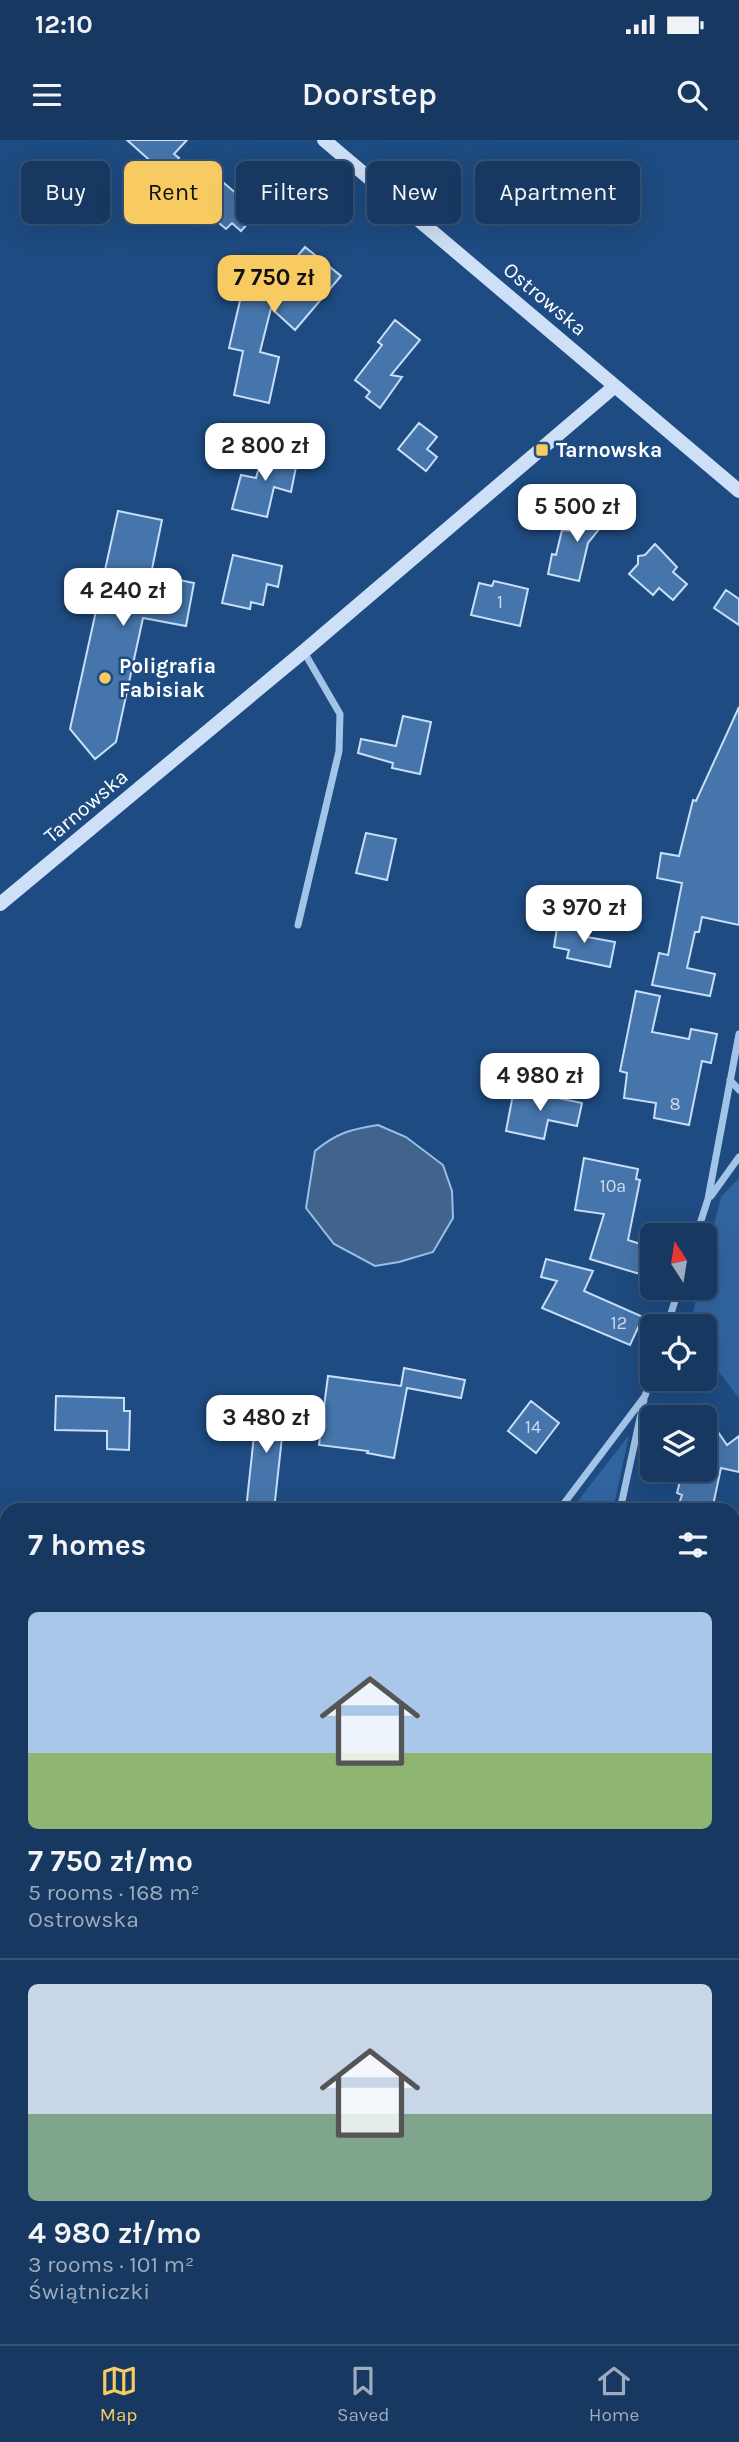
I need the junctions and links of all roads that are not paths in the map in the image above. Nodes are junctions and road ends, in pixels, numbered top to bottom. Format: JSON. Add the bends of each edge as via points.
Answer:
{"nodes":[{"id":1,"x":324,"y":140,"type":"edge"},
{"id":2,"x":615,"y":386,"type":"junction"},
{"id":3,"x":739,"y":491,"type":"edge"},
{"id":4,"x":303,"y":652,"type":"junction"},
{"id":5,"x":0,"y":904,"type":"edge"},
{"id":6,"x":298,"y":925,"type":"dead end"},
{"id":7,"x":739,"y":1034,"type":"edge"},
{"id":8,"x":730,"y":1080,"type":"junction"},
{"id":9,"x":739,"y":1090,"type":"edge"},
{"id":10,"x":739,"y":1157,"type":"edge"},
{"id":11,"x":708,"y":1199,"type":"junction"},
{"id":12,"x":700,"y":1223,"type":"edge"},
{"id":13,"x":647,"y":1391,"type":"edge"},
{"id":14,"x":645,"y":1396,"type":"junction"},
{"id":15,"x":564,"y":1503,"type":"edge"},
{"id":16,"x":622,"y":1503,"type":"edge"}],
"edges":[{"from":1,"to":2,"type":"street","name":"Ostrowska"},
{"from":2,"to":3,"type":"street","name":"Ostrowska"},
{"from":2,"to":4,"type":"street","name":"Tarnowska"},
{"from":4,"to":5,"type":"street","name":"Tarnowska"},
{"from":4,"to":6,"type":"street","via":[[340,714],[340,729],[339,751]]},
{"from":7,"to":8,"type":"street"},
{"from":8,"to":9,"type":"street"},
{"from":8,"to":11,"type":"street"},
{"from":10,"to":11,"type":"street"},
{"from":11,"to":12,"type":"street"},
{"from":13,"to":14,"type":"street"},
{"from":14,"to":15,"type":"street"},
{"from":14,"to":16,"type":"street"}]}
